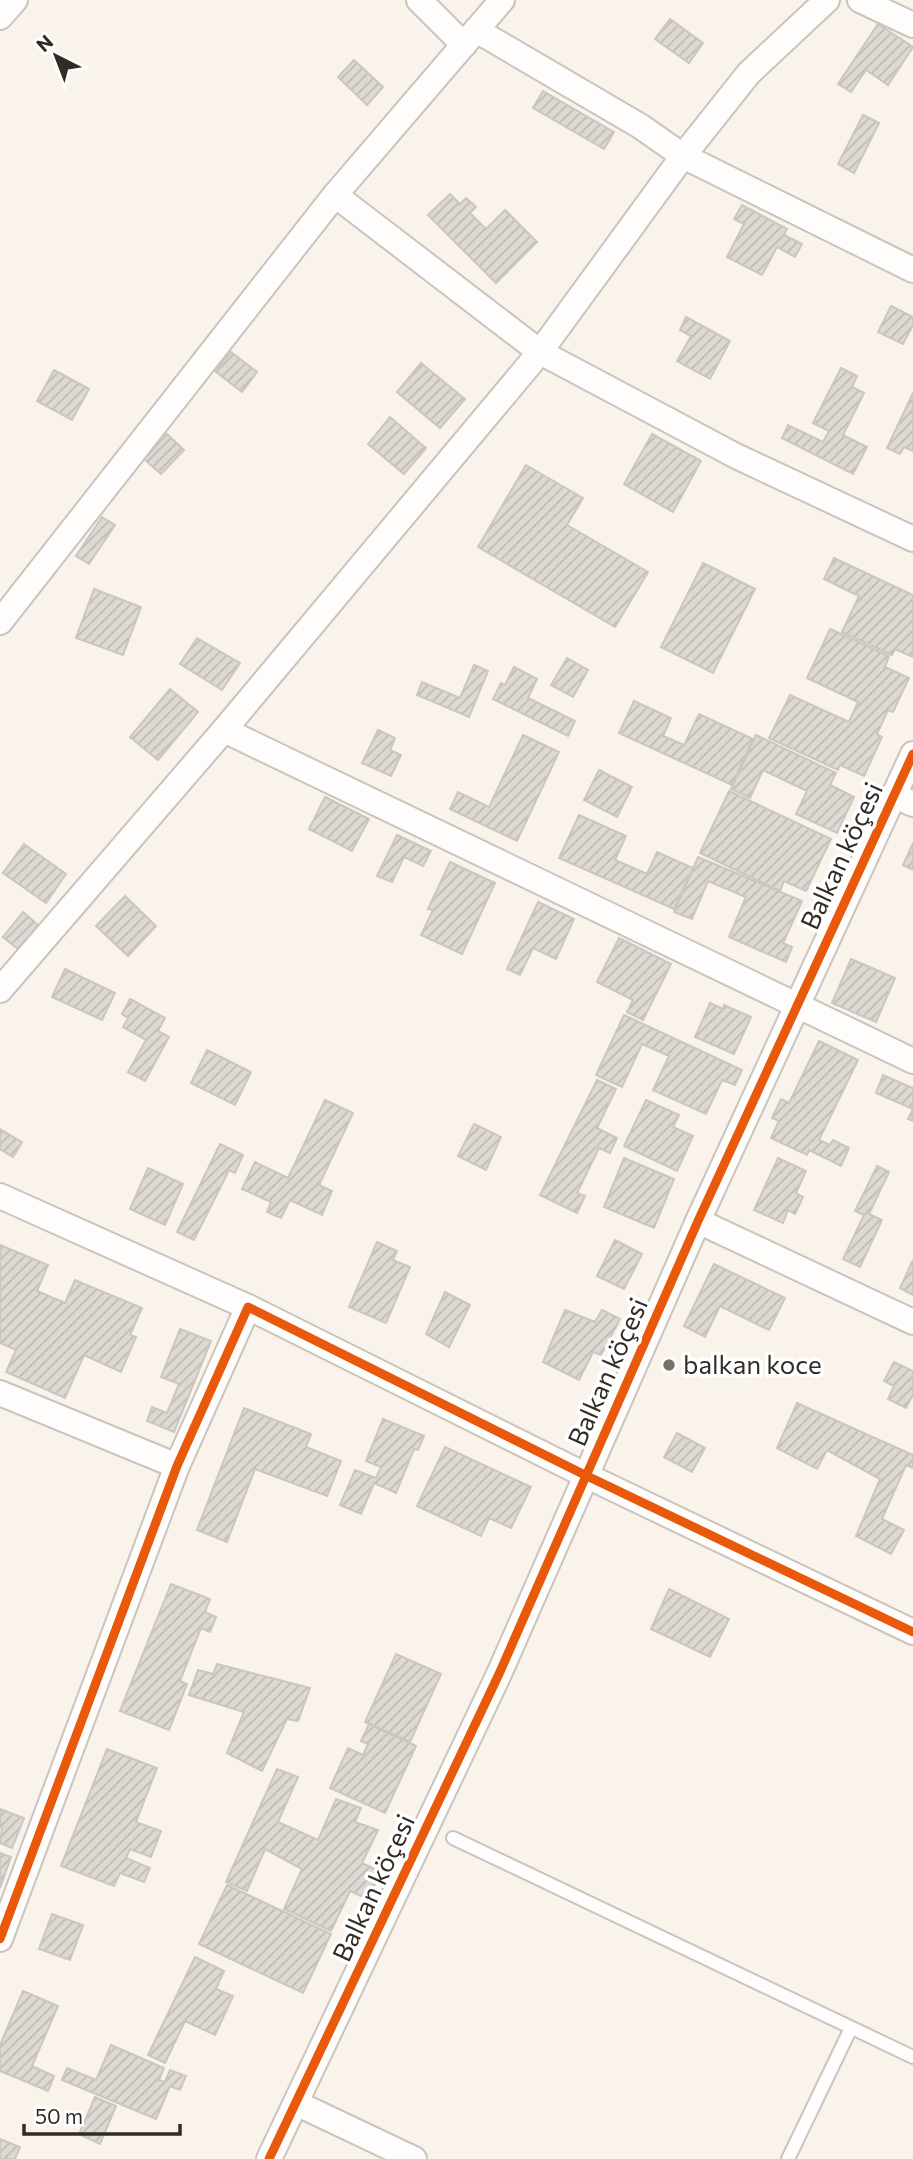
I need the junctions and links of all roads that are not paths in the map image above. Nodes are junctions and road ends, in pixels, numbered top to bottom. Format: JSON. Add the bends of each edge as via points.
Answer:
{"nodes":[{"id":1,"x":15,"y":0,"type":"edge"},
{"id":2,"x":419,"y":0,"type":"edge"},
{"id":3,"x":502,"y":0,"type":"edge"},
{"id":4,"x":827,"y":0,"type":"edge"},
{"id":5,"x":860,"y":0,"type":"edge"},
{"id":6,"x":0,"y":17,"type":"edge"},
{"id":7,"x":913,"y":25,"type":"edge"},
{"id":8,"x":470,"y":38,"type":"junction"},
{"id":9,"x":683,"y":156,"type":"junction"},
{"id":10,"x":335,"y":195,"type":"junction"},
{"id":11,"x":913,"y":270,"type":"edge"},
{"id":12,"x":540,"y":352,"type":"junction"},
{"id":13,"x":913,"y":539,"type":"edge"},
{"id":14,"x":0,"y":622,"type":"edge"},
{"id":15,"x":225,"y":730,"type":"junction"},
{"id":16,"x":913,"y":754,"type":"edge"},
{"id":17,"x":903,"y":799,"type":"edge"},
{"id":18,"x":0,"y":990,"type":"edge"},
{"id":19,"x":796,"y":1006,"type":"junction"},
{"id":20,"x":913,"y":1061,"type":"edge"},
{"id":21,"x":0,"y":1196,"type":"edge"},
{"id":22,"x":698,"y":1221,"type":"junction"},
{"id":23,"x":248,"y":1307,"type":"junction"},
{"id":24,"x":913,"y":1322,"type":"edge"},
{"id":25,"x":0,"y":1392,"type":"edge"},
{"id":26,"x":177,"y":1466,"type":"junction"},
{"id":27,"x":585,"y":1475,"type":"junction"},
{"id":28,"x":913,"y":1632,"type":"edge"},
{"id":29,"x":453,"y":1838,"type":"dead end"},
{"id":30,"x":0,"y":1939,"type":"edge"},
{"id":31,"x":851,"y":2028,"type":"junction"},
{"id":32,"x":913,"y":2057,"type":"edge"},
{"id":33,"x":296,"y":2103,"type":"junction"},
{"id":34,"x":270,"y":2159,"type":"edge"},
{"id":35,"x":414,"y":2159,"type":"edge"},
{"id":36,"x":788,"y":2159,"type":"edge"}],
"edges":[{"from":1,"to":6,"type":"street"},
{"from":2,"to":8,"type":"street"},
{"from":3,"to":8,"type":"street"},
{"from":4,"to":9,"type":"street","via":[[749,73]]},
{"from":5,"to":7,"type":"street"},
{"from":8,"to":9,"type":"street","via":[[640,126]]},
{"from":8,"to":10,"type":"street"},
{"from":9,"to":11,"type":"street"},
{"from":9,"to":12,"type":"street"},
{"from":10,"to":12,"type":"street"},
{"from":10,"to":14,"type":"street"},
{"from":12,"to":13,"type":"street","via":[[736,456]]},
{"from":12,"to":15,"type":"street"},
{"from":15,"to":18,"type":"street"},
{"from":15,"to":19,"type":"street"},
{"from":16,"to":17,"type":"street","name":"Balkan köçesi"},
{"from":17,"to":19,"type":"street","name":"Balkan köçesi"},
{"from":19,"to":20,"type":"street"},
{"from":19,"to":22,"type":"street","name":"Balkan köçesi"},
{"from":21,"to":23,"type":"street"},
{"from":22,"to":24,"type":"street"},
{"from":22,"to":27,"type":"street","name":"Balkan köçesi"},
{"from":23,"to":26,"type":"street"},
{"from":23,"to":27,"type":"street"},
{"from":25,"to":26,"type":"street"},
{"from":26,"to":30,"type":"street"},
{"from":27,"to":28,"type":"street"},
{"from":27,"to":33,"type":"street","name":"Balkan köçesi","via":[[499,1674]]},
{"from":29,"to":31,"type":"lane"},
{"from":31,"to":32,"type":"lane"},
{"from":31,"to":36,"type":"lane"},
{"from":33,"to":34,"type":"street","name":"Balkan köçesi"},
{"from":33,"to":35,"type":"street"}]}
